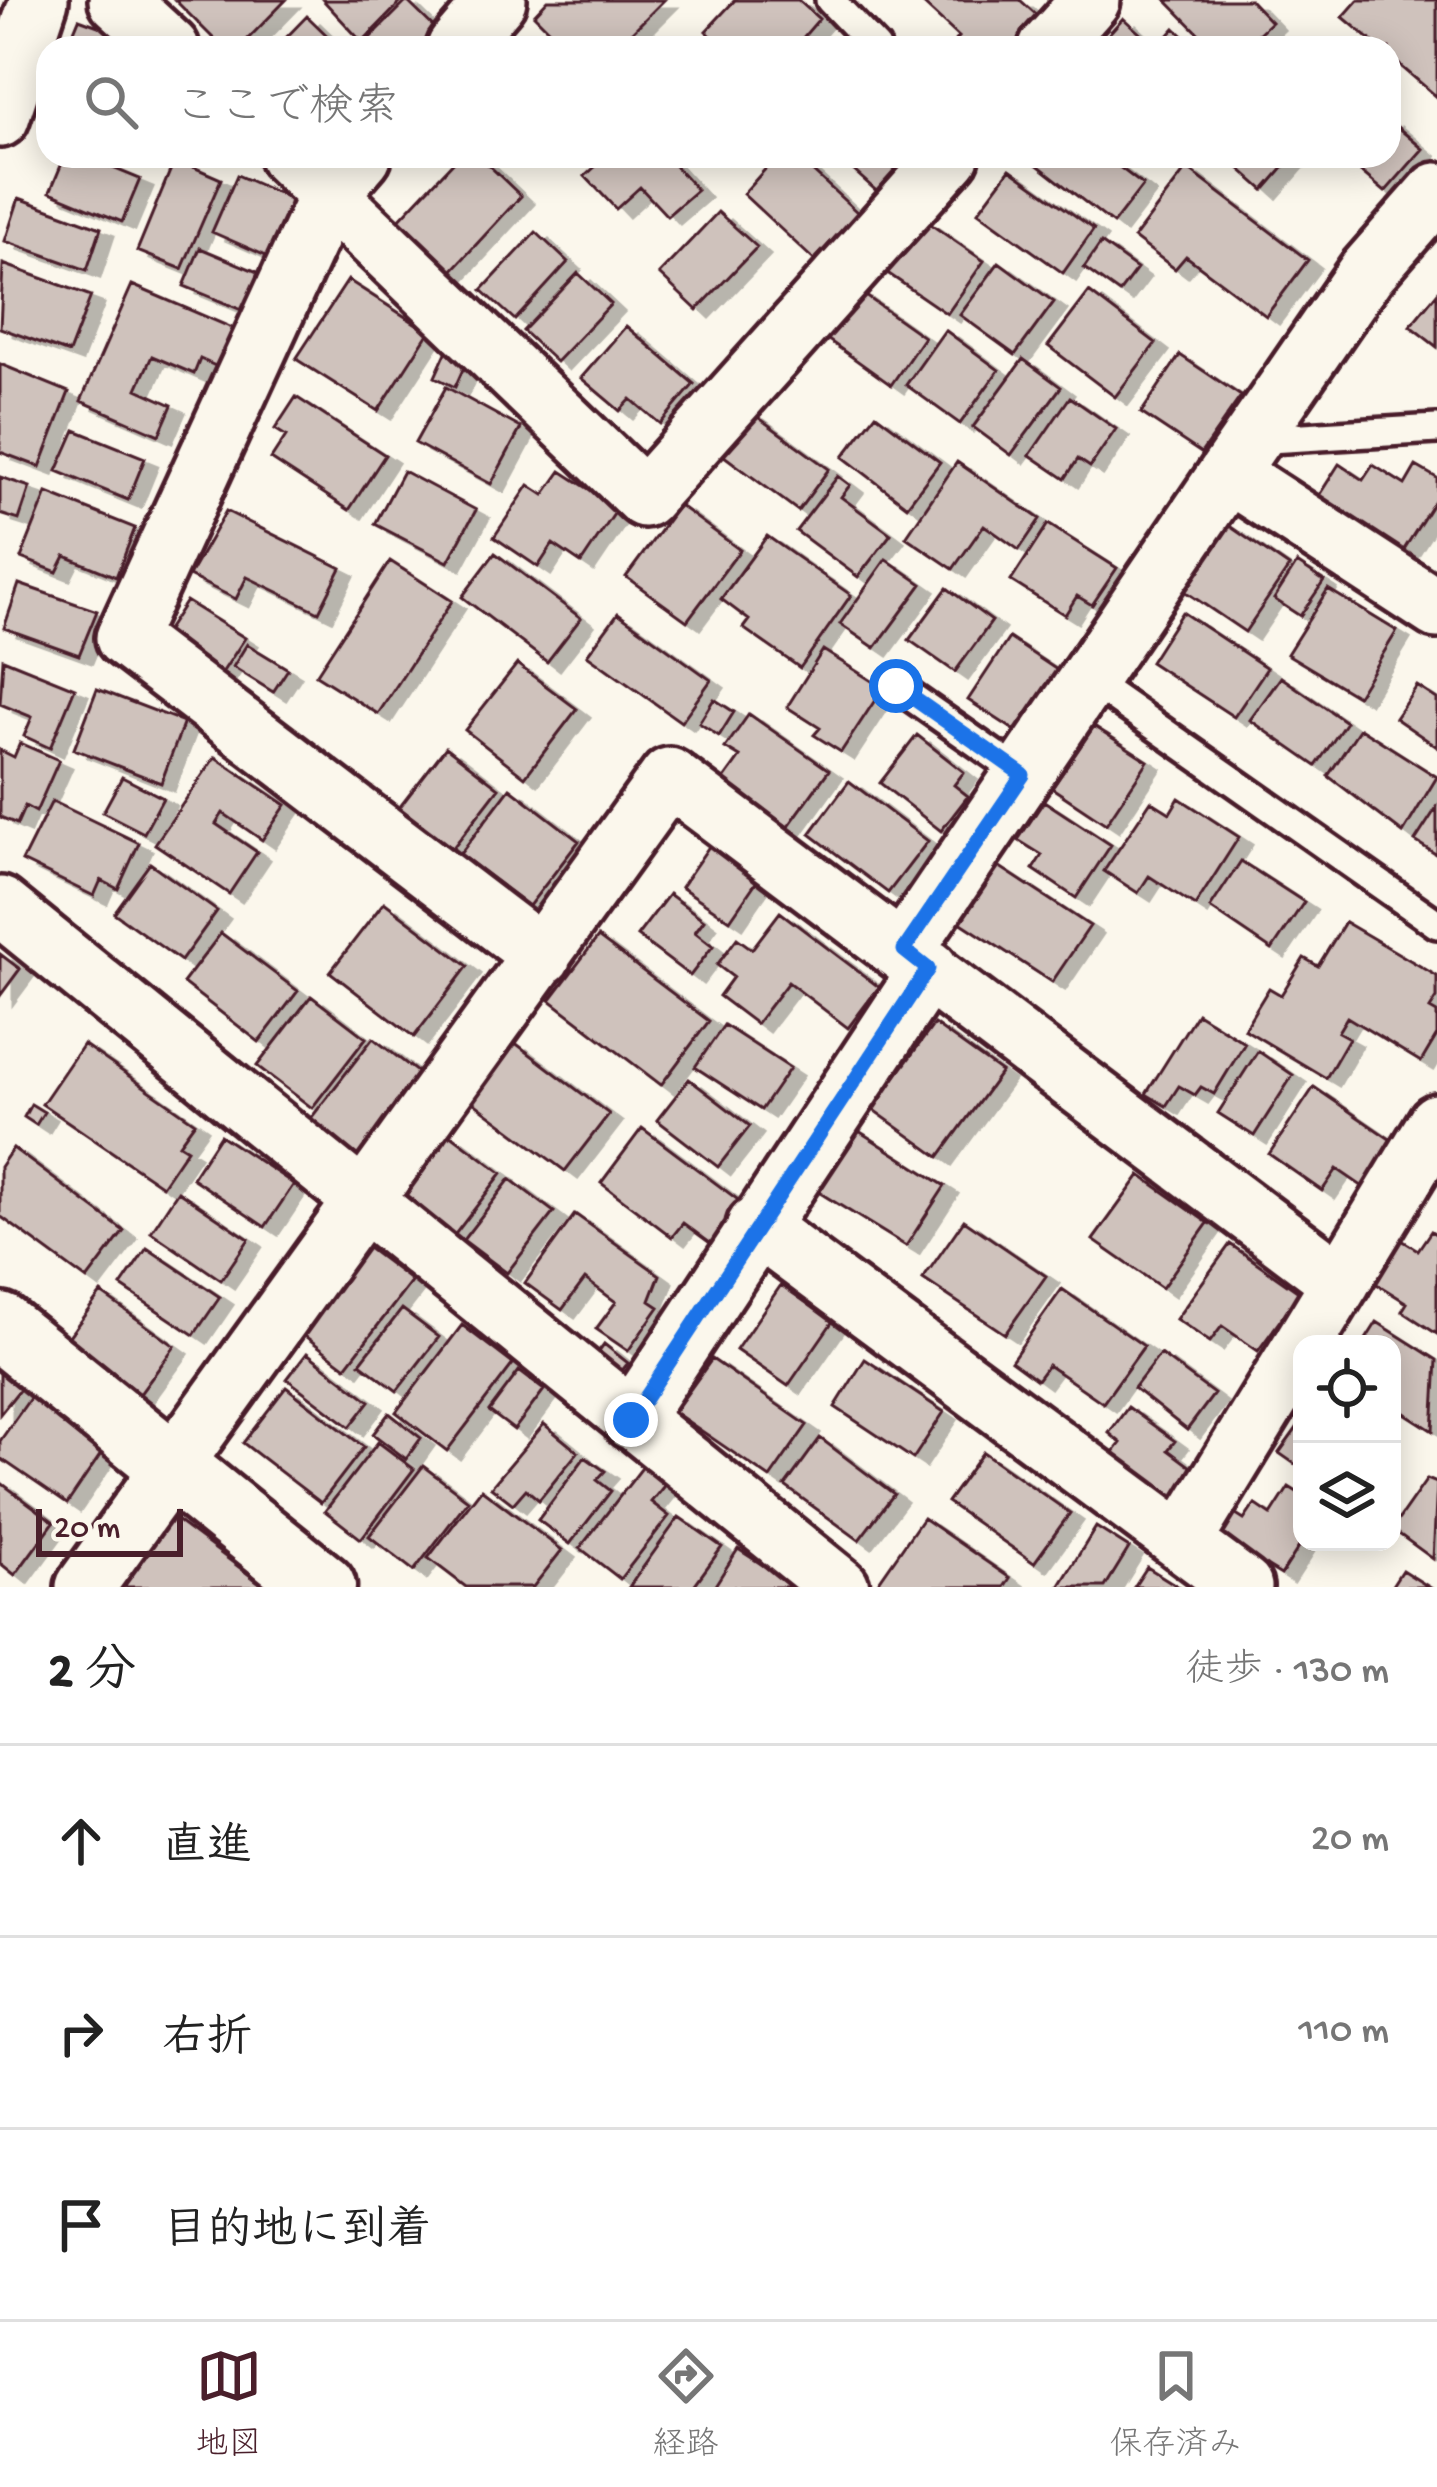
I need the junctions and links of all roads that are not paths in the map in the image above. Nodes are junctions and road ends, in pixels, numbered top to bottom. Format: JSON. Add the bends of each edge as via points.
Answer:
{"nodes":[{"id":1,"x":39,"y":0,"type":"edge"},
{"id":2,"x":118,"y":0,"type":"edge"},
{"id":3,"x":497,"y":0,"type":"edge"},
{"id":4,"x":830,"y":0,"type":"edge"},
{"id":5,"x":1091,"y":0,"type":"edge"},
{"id":6,"x":157,"y":36,"type":"edge"},
{"id":7,"x":466,"y":36,"type":"edge"},
{"id":8,"x":864,"y":36,"type":"edge"},
{"id":9,"x":1059,"y":36,"type":"edge"},
{"id":10,"x":0,"y":118,"type":"edge"},
{"id":11,"x":939,"y":168,"type":"edge"},
{"id":12,"x":346,"y":175,"type":"edge"},
{"id":13,"x":1437,"y":192,"type":"edge"},
{"id":14,"x":1437,"y":429,"type":"edge"},
{"id":15,"x":1239,"y":457,"type":"junction"},
{"id":16,"x":1437,"y":609,"type":"edge"},
{"id":17,"x":1088,"y":679,"type":"junction"},
{"id":18,"x":896,"y":686,"type":"dead end"},
{"id":19,"x":1023,"y":775,"type":"junction"},
{"id":20,"x":0,"y":906,"type":"edge"},
{"id":21,"x":1437,"y":924,"type":"edge"},
{"id":22,"x":542,"y":956,"type":"junction"},
{"id":23,"x":916,"y":960,"type":"junction"},
{"id":24,"x":1437,"y":1123,"type":"edge"},
{"id":25,"x":364,"y":1206,"type":"junction"},
{"id":26,"x":756,"y":1226,"type":"junction"},
{"id":27,"x":1341,"y":1282,"type":"junction"},
{"id":28,"x":0,"y":1327,"type":"edge"},
{"id":29,"x":1309,"y":1335,"type":"edge"},
{"id":30,"x":1293,"y":1361,"type":"edge"},
{"id":31,"x":631,"y":1420,"type":"junction"},
{"id":32,"x":171,"y":1468,"type":"junction"},
{"id":33,"x":1182,"y":1542,"type":"junction"},
{"id":34,"x":85,"y":1587,"type":"edge"},
{"id":35,"x":322,"y":1587,"type":"edge"},
{"id":36,"x":840,"y":1587,"type":"edge"},
{"id":37,"x":1243,"y":1587,"type":"edge"}],
"edges":[{"from":1,"to":10,"type":"street"},
{"from":2,"to":6,"type":"street"},
{"from":3,"to":7,"type":"street"},
{"from":4,"to":8,"type":"lane"},
{"from":5,"to":9,"type":"street"},
{"from":11,"to":12,"type":"street","via":[[644,498]]},
{"from":12,"to":22,"type":"street","via":[[125,638]]},
{"from":13,"to":15,"type":"street","via":[[1366,273]]},
{"from":14,"to":15,"type":"lane"},
{"from":15,"to":16,"type":"street"},
{"from":15,"to":17,"type":"street"},
{"from":17,"to":19,"type":"street"},
{"from":17,"to":21,"type":"lane"},
{"from":18,"to":19,"type":"lane"},
{"from":19,"to":23,"type":"street"},
{"from":20,"to":25,"type":"street"},
{"from":22,"to":23,"type":"street","via":[[669,777]]},
{"from":22,"to":25,"type":"street"},
{"from":23,"to":26,"type":"street"},
{"from":23,"to":27,"type":"street"},
{"from":24,"to":27,"type":"street"},
{"from":25,"to":31,"type":"street"},
{"from":25,"to":32,"type":"street"},
{"from":26,"to":31,"type":"street"},
{"from":26,"to":33,"type":"street"},
{"from":27,"to":29,"type":"street"},
{"from":28,"to":32,"type":"street"},
{"from":30,"to":33,"type":"street"},
{"from":31,"to":36,"type":"street"},
{"from":32,"to":34,"type":"street"},
{"from":32,"to":35,"type":"street"},
{"from":33,"to":37,"type":"street"}]}
